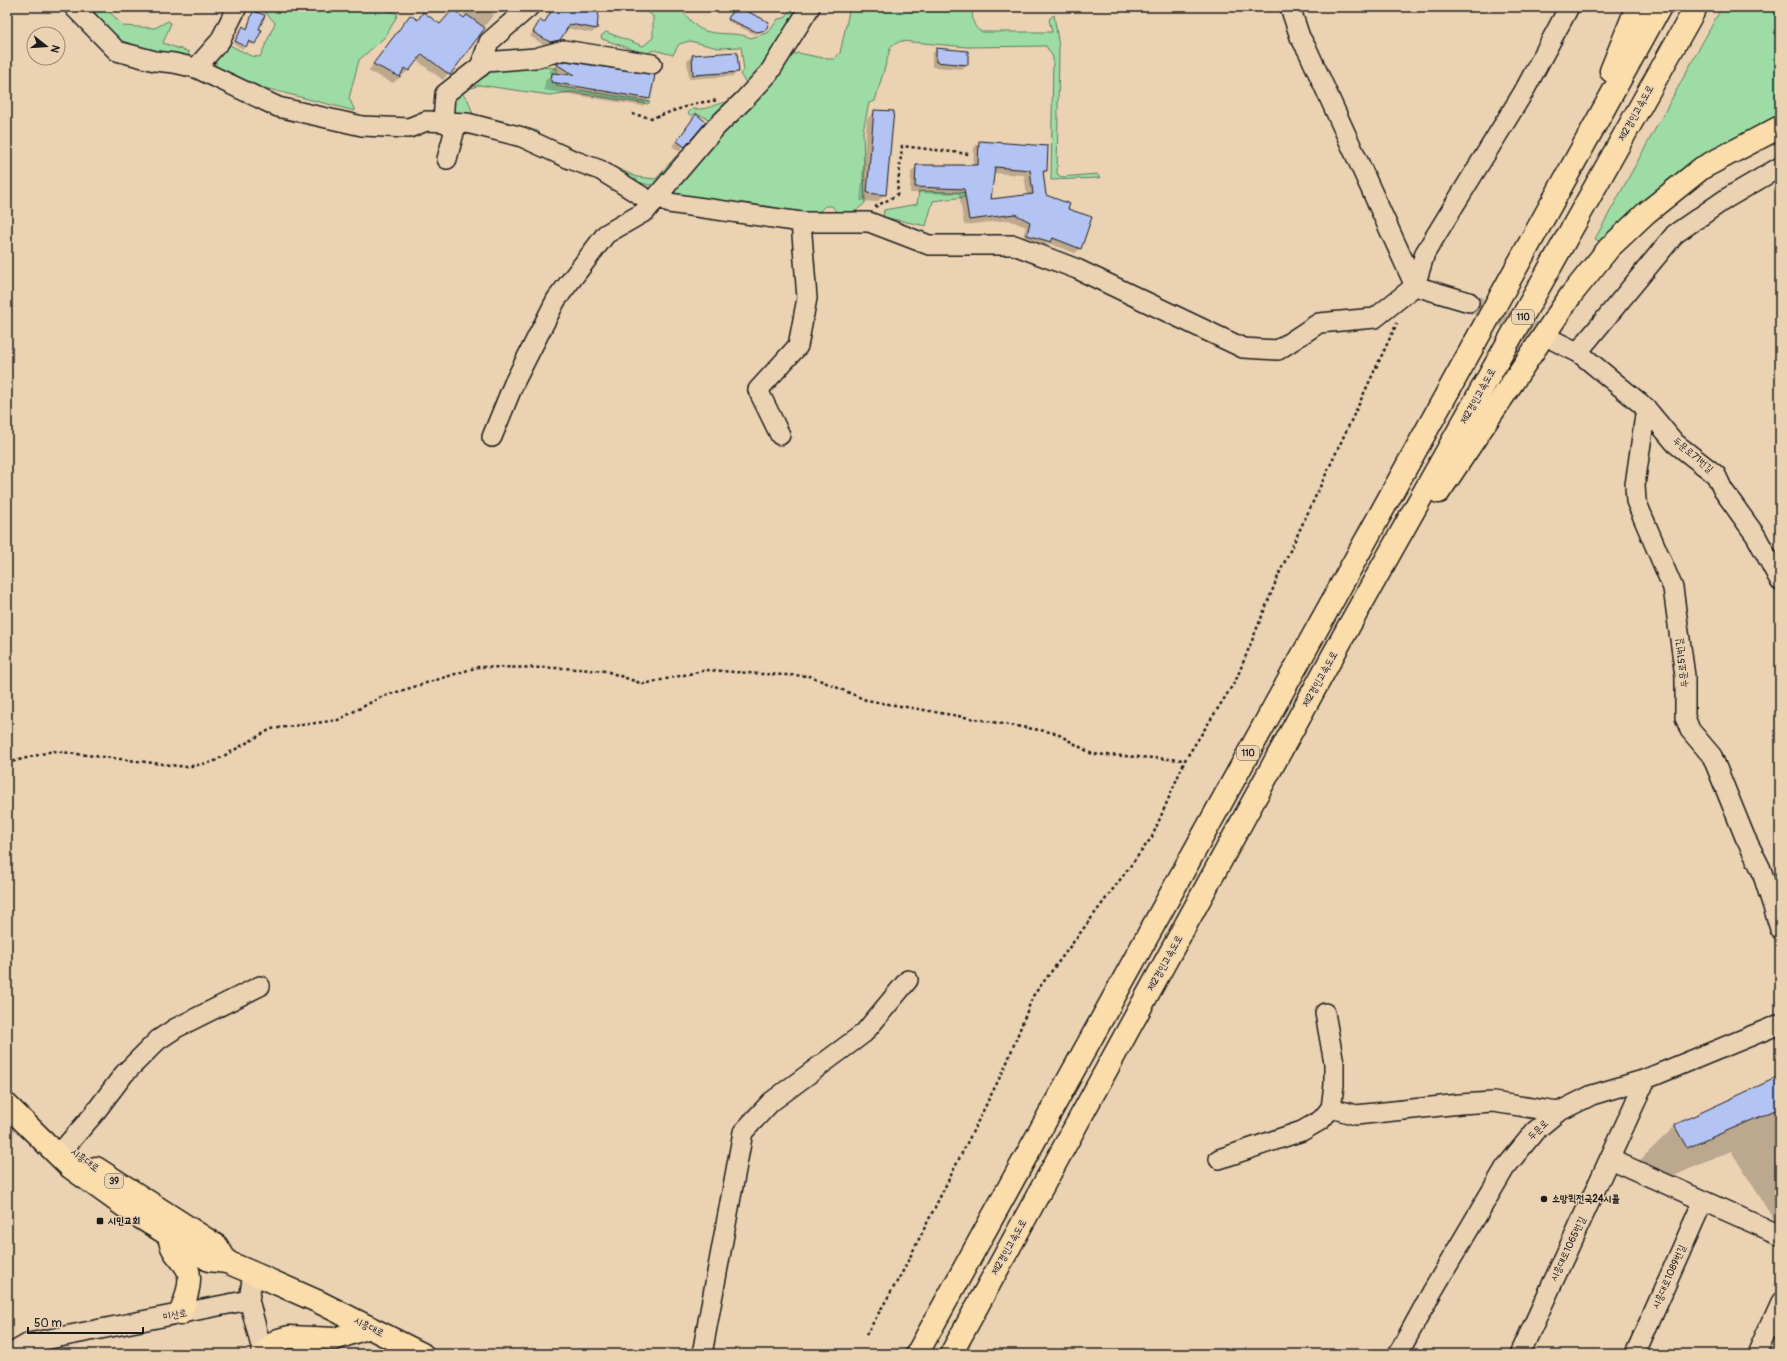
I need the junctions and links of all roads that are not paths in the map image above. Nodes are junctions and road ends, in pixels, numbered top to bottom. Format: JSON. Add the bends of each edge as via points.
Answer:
{"nodes":[{"id":1,"x":74,"y":7,"type":"edge"},
{"id":2,"x":236,"y":7,"type":"edge"},
{"id":3,"x":529,"y":7,"type":"edge"},
{"id":4,"x":810,"y":7,"type":"edge"},
{"id":5,"x":1290,"y":7,"type":"edge"},
{"id":6,"x":1569,"y":7,"type":"edge"},
{"id":7,"x":1637,"y":7,"type":"edge"},
{"id":8,"x":1660,"y":7,"type":"edge"},
{"id":9,"x":1696,"y":7,"type":"edge"},
{"id":10,"x":652,"y":64,"type":"dead end"},
{"id":11,"x":480,"y":67,"type":"junction"},
{"id":12,"x":196,"y":68,"type":"junction"},
{"id":13,"x":443,"y":121,"type":"junction"},
{"id":14,"x":1780,"y":127,"type":"edge"},
{"id":15,"x":1579,"y":153,"type":"junction"},
{"id":16,"x":447,"y":159,"type":"dead end"},
{"id":17,"x":1780,"y":167,"type":"edge"},
{"id":18,"x":656,"y":198,"type":"junction"},
{"id":19,"x":801,"y":222,"type":"junction"},
{"id":20,"x":1415,"y":286,"type":"junction"},
{"id":21,"x":1469,"y":302,"type":"tunnel mouth"},
{"id":22,"x":1555,"y":341,"type":"tunnel mouth"},
{"id":23,"x":1580,"y":353,"type":"junction"},
{"id":24,"x":1646,"y":408,"type":"junction"},
{"id":25,"x":780,"y":435,"type":"dead end"},
{"id":26,"x":492,"y":437,"type":"dead end"},
{"id":27,"x":1780,"y":581,"type":"edge"},
{"id":28,"x":1349,"y":626,"type":"junction"},
{"id":29,"x":1780,"y":929,"type":"edge"},
{"id":30,"x":908,"y":980,"type":"dead end"},
{"id":31,"x":260,"y":986,"type":"dead end"},
{"id":32,"x":1325,"y":1013,"type":"dead end"},
{"id":33,"x":1780,"y":1024,"type":"edge"},
{"id":34,"x":1646,"y":1080,"type":"junction"},
{"id":35,"x":7,"y":1090,"type":"edge"},
{"id":36,"x":7,"y":1106,"type":"edge"},
{"id":37,"x":1331,"y":1108,"type":"junction"},
{"id":38,"x":1558,"y":1112,"type":"junction"},
{"id":39,"x":66,"y":1146,"type":"junction"},
{"id":40,"x":1219,"y":1159,"type":"dead end"},
{"id":41,"x":1610,"y":1159,"type":"junction"},
{"id":42,"x":1703,"y":1201,"type":"junction"},
{"id":43,"x":1780,"y":1235,"type":"edge"},
{"id":44,"x":169,"y":1236,"type":"junction"},
{"id":45,"x":227,"y":1262,"type":"junction"},
{"id":46,"x":253,"y":1273,"type":"junction"},
{"id":47,"x":249,"y":1300,"type":"junction"},
{"id":48,"x":1780,"y":1303,"type":"edge"},
{"id":49,"x":180,"y":1314,"type":"junction"},
{"id":50,"x":369,"y":1327,"type":"junction"},
{"id":51,"x":10,"y":1354,"type":"edge"},
{"id":52,"x":263,"y":1354,"type":"edge"},
{"id":53,"x":422,"y":1354,"type":"edge"},
{"id":54,"x":702,"y":1354,"type":"edge"},
{"id":55,"x":917,"y":1354,"type":"edge"},
{"id":56,"x":951,"y":1354,"type":"edge"},
{"id":57,"x":1398,"y":1354,"type":"edge"},
{"id":58,"x":1520,"y":1354,"type":"edge"},
{"id":59,"x":1635,"y":1354,"type":"edge"},
{"id":60,"x":1757,"y":1354,"type":"edge"}],
"edges":[{"from":1,"to":12,"type":"street","via":[[117,51]]},
{"from":2,"to":12,"type":"street","via":[[220,41]]},
{"from":3,"to":11,"type":"street","via":[[489,42]]},
{"from":4,"to":18,"type":"street","via":[[769,73],[716,127]]},
{"from":5,"to":20,"type":"street","via":[[1300,37]]},
{"from":6,"to":20,"type":"street","via":[[1523,93],[1425,253]]},
{"from":7,"to":15,"type":"main road"},
{"from":8,"to":15,"type":"main road","number":"110"},
{"from":9,"to":28,"type":"main road","name":"제2경인고속도로","number":"110"},
{"from":10,"to":11,"type":"street","via":[[564,50],[535,58],[486,62]]},
{"from":11,"to":13,"type":"street","via":[[445,94]]},
{"from":12,"to":13,"type":"street","via":[[278,107],[362,126],[409,128],[426,121]]},
{"from":13,"to":16,"type":"street","via":[[455,129]]},
{"from":13,"to":18,"type":"street","via":[[467,123],[522,137],[600,170]]},
{"from":14,"to":28,"type":"main road","via":[[1702,168],[1646,213],[1609,248],[1571,294]]},
{"from":15,"to":55,"type":"main road","number":"110"},
{"from":17,"to":23,"type":"street","via":[[1727,198],[1675,234]]},
{"from":18,"to":19,"type":"street","via":[[669,203]]},
{"from":18,"to":26,"type":"street","via":[[646,212],[606,234],[556,300],[514,383]]},
{"from":19,"to":20,"type":"street","via":[[866,222],[929,246],[1014,245],[1077,269],[1243,348],[1278,350],[1319,323],[1376,318]]},
{"from":19,"to":25,"type":"street","via":[[807,298],[798,346],[758,390]]},
{"from":20,"to":21,"type":"street"},
{"from":22,"to":23,"type":"street","name":"두문로71번길"},
{"from":23,"to":24,"type":"street","name":"두문로71번길"},
{"from":24,"to":27,"type":"street","name":"두문로71번길","via":[[1675,443],[1716,474],[1723,490],[1756,536]]},
{"from":24,"to":29,"type":"street","name":"두문로51번길","via":[[1635,485],[1636,501],[1673,588],[1685,676],[1685,717],[1690,730],[1712,756],[1761,869]]},
{"from":28,"to":56,"type":"main road","name":"제2경인고속도로","number":"110"},
{"from":30,"to":54,"type":"street","via":[[864,1033],[771,1102],[743,1132]]},
{"from":31,"to":39,"type":"street","via":[[176,1028],[158,1040],[124,1074]]},
{"from":32,"to":37,"type":"street","via":[[1334,1063]]},
{"from":33,"to":34,"type":"street","name":"두문로"},
{"from":34,"to":38,"type":"street","name":"두문로","via":[[1592,1095]]},
{"from":34,"to":41,"type":"street","name":"시흥대로1065번길"},
{"from":35,"to":39,"type":"main road","name":"시흥대로","number":"39"},
{"from":36,"to":44,"type":"main road","name":"시흥대로","number":"39","via":[[70,1167]]},
{"from":37,"to":38,"type":"street","via":[[1356,1115],[1493,1102]]},
{"from":37,"to":40,"type":"street","via":[[1321,1120],[1302,1131]]},
{"from":38,"to":57,"type":"street","name":"두문로","via":[[1535,1131],[1506,1168]]},
{"from":39,"to":45,"type":"main road","name":"시흥대로","number":"39","via":[[106,1176],[217,1246]]},
{"from":41,"to":42,"type":"street"},
{"from":41,"to":58,"type":"street","name":"시흥대로1065번길"},
{"from":42,"to":43,"type":"street"},
{"from":42,"to":59,"type":"street","name":"시흥대로1089번길"},
{"from":44,"to":45,"type":"main road","name":"시흥대로","number":"39","via":[[209,1260]]},
{"from":44,"to":49,"type":"main road","via":[[172,1249],[187,1269],[189,1284]]},
{"from":45,"to":46,"type":"main road","name":"시흥대로","number":"39"},
{"from":46,"to":47,"type":"street"},
{"from":46,"to":50,"type":"main road","name":"시흥대로","number":"39"},
{"from":47,"to":49,"type":"street","name":"미산로"},
{"from":47,"to":52,"type":"street"},
{"from":48,"to":60,"type":"street"},
{"from":49,"to":51,"type":"street","name":"미산로","via":[[29,1343]]},
{"from":50,"to":52,"type":"main road","via":[[336,1339],[289,1337],[278,1340]]},
{"from":50,"to":53,"type":"main road","name":"시흥대로","number":"39"}]}
